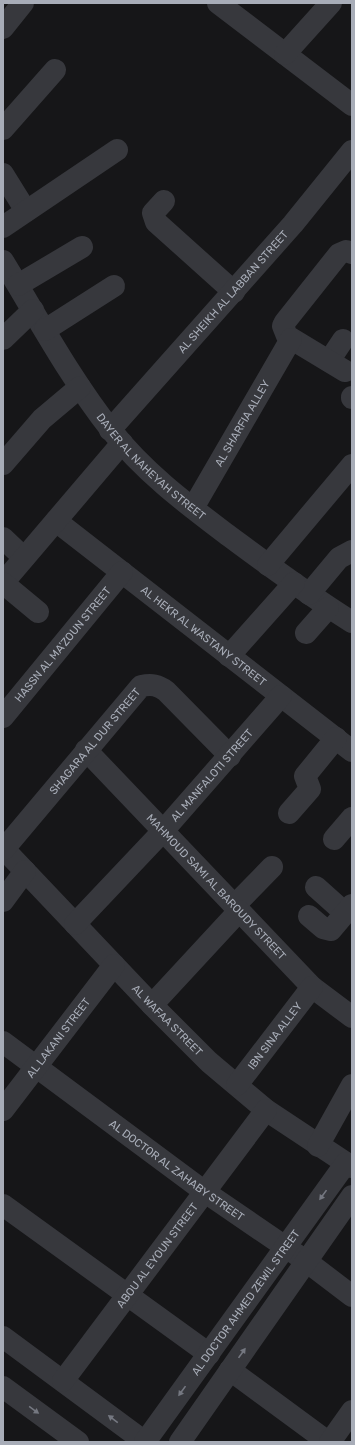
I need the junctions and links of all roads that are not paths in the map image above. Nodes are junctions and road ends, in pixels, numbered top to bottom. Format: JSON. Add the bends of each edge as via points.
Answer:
{"nodes":[{"id":1,"x":23,"y":3,"type":"edge"},
{"id":2,"x":331,"y":3,"type":"edge"},
{"id":3,"x":222,"y":4,"type":"edge"},
{"id":4,"x":3,"y":28,"type":"edge"},
{"id":5,"x":285,"y":54,"type":"junction"},
{"id":6,"x":55,"y":70,"type":"dead end"},
{"id":7,"x":352,"y":105,"type":"edge"},
{"id":8,"x":3,"y":129,"type":"edge"},
{"id":9,"x":117,"y":150,"type":"dead end"},
{"id":10,"x":352,"y":151,"type":"edge"},
{"id":11,"x":3,"y":174,"type":"edge"},
{"id":12,"x":164,"y":200,"type":"dead end"},
{"id":13,"x":26,"y":211,"type":"junction"},
{"id":14,"x":3,"y":227,"type":"edge"},
{"id":15,"x":82,"y":247,"type":"dead end"},
{"id":16,"x":352,"y":253,"type":"edge"},
{"id":17,"x":3,"y":261,"type":"edge"},
{"id":18,"x":18,"y":285,"type":"junction"},
{"id":19,"x":114,"y":286,"type":"dead end"},
{"id":20,"x":234,"y":292,"type":"junction"},
{"id":21,"x":33,"y":310,"type":"junction"},
{"id":22,"x":45,"y":330,"type":"junction"},
{"id":23,"x":3,"y":339,"type":"edge"},
{"id":24,"x":291,"y":339,"type":"junction"},
{"id":25,"x":343,"y":340,"type":"dead end"},
{"id":26,"x":80,"y":387,"type":"junction"},
{"id":27,"x":116,"y":437,"type":"junction"},
{"id":28,"x":3,"y":464,"type":"edge"},
{"id":29,"x":352,"y":465,"type":"edge"},
{"id":30,"x":193,"y":508,"type":"junction"},
{"id":31,"x":56,"y":521,"type":"junction"},
{"id":32,"x":3,"y":538,"type":"edge"},
{"id":33,"x":352,"y":551,"type":"edge"},
{"id":34,"x":24,"y":558,"type":"junction"},
{"id":35,"x":268,"y":565,"type":"junction"},
{"id":36,"x":122,"y":572,"type":"junction"},
{"id":37,"x":3,"y":583,"type":"edge"},
{"id":38,"x":301,"y":589,"type":"junction"},
{"id":39,"x":328,"y":608,"type":"junction"},
{"id":40,"x":38,"y":612,"type":"dead end"},
{"id":41,"x":352,"y":622,"type":"edge"},
{"id":42,"x":306,"y":633,"type":"dead end"},
{"id":43,"x":230,"y":656,"type":"junction"},
{"id":44,"x":281,"y":696,"type":"junction"},
{"id":45,"x":3,"y":717,"type":"edge"},
{"id":46,"x":344,"y":745,"type":"edge"},
{"id":47,"x":86,"y":750,"type":"junction"},
{"id":48,"x":230,"y":756,"type":"junction"},
{"id":49,"x":289,"y":813,"type":"dead end"},
{"id":50,"x":352,"y":818,"type":"edge"},
{"id":51,"x":163,"y":831,"type":"junction"},
{"id":52,"x":334,"y":839,"type":"dead end"},
{"id":53,"x":3,"y":849,"type":"edge"},
{"id":54,"x":272,"y":867,"type":"dead end"},
{"id":55,"x":25,"y":871,"type":"junction"},
{"id":56,"x":316,"y":887,"type":"dead end"},
{"id":57,"x":3,"y":901,"type":"edge"},
{"id":58,"x":236,"y":908,"type":"junction"},
{"id":59,"x":350,"y":909,"type":"edge"},
{"id":60,"x":309,"y":916,"type":"dead end"},
{"id":61,"x":75,"y":924,"type":"junction"},
{"id":62,"x":114,"y":965,"type":"junction"},
{"id":63,"x":312,"y":987,"type":"junction"},
{"id":64,"x":152,"y":1006,"type":"junction"},
{"id":65,"x":352,"y":1016,"type":"edge"},
{"id":66,"x":3,"y":1042,"type":"edge"},
{"id":67,"x":36,"y":1066,"type":"junction"},
{"id":68,"x":237,"y":1085,"type":"junction"},
{"id":69,"x":352,"y":1085,"type":"edge"},
{"id":70,"x":3,"y":1110,"type":"edge"},
{"id":71,"x":266,"y":1110,"type":"junction"},
{"id":72,"x":318,"y":1146,"type":"junction"},
{"id":73,"x":349,"y":1165,"type":"edge"},
{"id":74,"x":205,"y":1192,"type":"junction"},
{"id":75,"x":352,"y":1196,"type":"edge"},
{"id":76,"x":3,"y":1205,"type":"edge"},
{"id":77,"x":286,"y":1247,"type":"junction"},
{"id":78,"x":306,"y":1261,"type":"junction"},
{"id":79,"x":127,"y":1295,"type":"junction"},
{"id":80,"x":352,"y":1296,"type":"edge"},
{"id":81,"x":3,"y":1337,"type":"edge"},
{"id":82,"x":209,"y":1354,"type":"junction"},
{"id":83,"x":230,"y":1370,"type":"junction"},
{"id":84,"x":63,"y":1381,"type":"junction"},
{"id":85,"x":3,"y":1387,"type":"edge"},
{"id":86,"x":352,"y":1411,"type":"edge"},
{"id":87,"x":78,"y":1442,"type":"edge"},
{"id":88,"x":145,"y":1442,"type":"edge"},
{"id":89,"x":180,"y":1442,"type":"edge"},
{"id":90,"x":329,"y":1442,"type":"edge"}],
"edges":[{"from":1,"to":4,"type":"street"},
{"from":2,"to":5,"type":"street"},
{"from":3,"to":5,"type":"street"},
{"from":5,"to":7,"type":"street"},
{"from":6,"to":8,"type":"street"},
{"from":9,"to":13,"type":"street"},
{"from":10,"to":20,"type":"street","name":"AL SHEIKH AL LABBAN STREET","via":[[298,219]]},
{"from":11,"to":13,"type":"street"},
{"from":12,"to":20,"type":"street","via":[[153,213],[156,222]]},
{"from":13,"to":14,"type":"street"},
{"from":15,"to":18,"type":"street"},
{"from":16,"to":24,"type":"street","via":[[346,251],[339,254],[285,322],[284,332]]},
{"from":17,"to":18,"type":"street","name":"DAYER AL NAHEYAH STREET"},
{"from":18,"to":21,"type":"street","name":"DAYER AL NAHEYAH STREET"},
{"from":19,"to":22,"type":"street"},
{"from":20,"to":27,"type":"street","name":"AL SHEIKH AL LABBAN STREET"},
{"from":21,"to":22,"type":"street","name":"DAYER AL NAHEYAH STREET"},
{"from":21,"to":23,"type":"street"},
{"from":22,"to":26,"type":"street","name":"DAYER AL NAHEYAH STREET"},
{"from":24,"to":25,"type":"street","via":[[337,366]]},
{"from":24,"to":30,"type":"street","name":"AL SHARFIA ALLEY"},
{"from":26,"to":27,"type":"street","name":"DAYER AL NAHEYAH STREET"},
{"from":26,"to":28,"type":"street","via":[[42,419]]},
{"from":27,"to":30,"type":"street","name":"DAYER AL NAHEYAH STREET","via":[[163,484]]},
{"from":27,"to":31,"type":"street","name":"AL SHEIKH AL LABBAN STREET"},
{"from":29,"to":35,"type":"street"},
{"from":30,"to":35,"type":"street","name":"DAYER AL NAHEYAH STREET"},
{"from":31,"to":34,"type":"street","name":"AL SHEIKH AL LABBAN STREET"},
{"from":31,"to":36,"type":"street","name":"AL HEKR AL WASTANY STREET"},
{"from":32,"to":34,"type":"street"},
{"from":33,"to":38,"type":"street","via":[[339,558]]},
{"from":34,"to":37,"type":"street","name":"AL SHEIKH AL LABBAN STREET"},
{"from":35,"to":38,"type":"street","name":"DAYER AL NAHEYAH STREET"},
{"from":36,"to":43,"type":"street","name":"AL HEKR AL WASTANY STREET"},
{"from":36,"to":45,"type":"street","name":"HASSN AL MA'ZOUN STREET"},
{"from":37,"to":40,"type":"street"},
{"from":38,"to":39,"type":"street","name":"DAYER AL NAHEYAH STREET"},
{"from":38,"to":43,"type":"street"},
{"from":39,"to":41,"type":"street","name":"DAYER AL NAHEYAH STREET"},
{"from":39,"to":42,"type":"street"},
{"from":43,"to":44,"type":"street","name":"AL HEKR AL WASTANY STREET"},
{"from":44,"to":46,"type":"street","name":"AL HEKR AL WASTANY STREET"},
{"from":44,"to":48,"type":"street","name":"AL MANFALOTI STREET"},
{"from":46,"to":49,"type":"street","via":[[305,776],[310,789]]},
{"from":47,"to":48,"type":"street","name":"SHAGARA AL DUR STREET","via":[[141,686],[150,684],[166,691]]},
{"from":47,"to":51,"type":"street","name":"MAHMOUD SAMI AL BAROUDY STREET"},
{"from":47,"to":53,"type":"street","name":"SHAGARA AL DUR STREET"},
{"from":48,"to":51,"type":"street","name":"AL MANFALOTI STREET"},
{"from":50,"to":52,"type":"street"},
{"from":51,"to":58,"type":"street","name":"MAHMOUD SAMI AL BAROUDY STREET"},
{"from":51,"to":61,"type":"street","name":"AL MANFALOTI STREET"},
{"from":53,"to":55,"type":"street","name":"AL WAFAA STREET"},
{"from":54,"to":58,"type":"street"},
{"from":55,"to":57,"type":"street"},
{"from":55,"to":61,"type":"street","name":"AL WAFAA STREET"},
{"from":56,"to":59,"type":"street"},
{"from":58,"to":63,"type":"street","name":"MAHMOUD SAMI AL BAROUDY STREET"},
{"from":58,"to":64,"type":"street"},
{"from":59,"to":60,"type":"street","via":[[328,931]]},
{"from":61,"to":62,"type":"street","name":"AL WAFAA STREET"},
{"from":62,"to":64,"type":"street","name":"AL WAFAA STREET"},
{"from":62,"to":67,"type":"street","name":"AL LAKANI STREET"},
{"from":63,"to":65,"type":"street","name":"MAHMOUD SAMI AL BAROUDY STREET"},
{"from":63,"to":68,"type":"street","name":"IBN SINA ALLEY"},
{"from":64,"to":68,"type":"street","name":"AL WAFAA STREET","via":[[209,1062]]},
{"from":66,"to":67,"type":"street","name":"AL DOCTOR AL ZAHABY STREET"},
{"from":67,"to":70,"type":"street","name":"AL LAKANI STREET"},
{"from":67,"to":74,"type":"street","name":"AL DOCTOR AL ZAHABY STREET"},
{"from":68,"to":71,"type":"street","name":"AL WAFAA STREET"},
{"from":69,"to":72,"type":"street"},
{"from":71,"to":72,"type":"street","name":"AL WAFAA STREET"},
{"from":71,"to":74,"type":"street","name":"ABOU AL EYOUN STREET"},
{"from":72,"to":73,"type":"street","name":"AL WAFAA STREET"},
{"from":73,"to":77,"type":"street","name":"AL DOCTOR AHMED ZEWIL STREET","one_way":true},
{"from":74,"to":77,"type":"street","name":"AL DOCTOR AL ZAHABY STREET"},
{"from":74,"to":79,"type":"street","name":"ABOU AL EYOUN STREET"},
{"from":75,"to":78,"type":"street"},
{"from":76,"to":79,"type":"street"},
{"from":77,"to":78,"type":"street","name":"AL DOCTOR AL ZAHABY STREET"},
{"from":77,"to":82,"type":"street","name":"AL DOCTOR AHMED ZEWIL STREET"},
{"from":78,"to":80,"type":"street","name":"AL DOCTOR AL ZAHABY STREET"},
{"from":83,"to":78,"type":"street","one_way":true},
{"from":79,"to":82,"type":"street"},
{"from":79,"to":84,"type":"street","name":"ABOU AL EYOUN STREET"},
{"from":81,"to":84,"type":"street"},
{"from":82,"to":88,"type":"street","name":"AL DOCTOR AHMED ZEWIL STREET","one_way":true},
{"from":83,"to":89,"type":"street"},
{"from":83,"to":90,"type":"street"},
{"from":88,"to":84,"type":"street","one_way":true},
{"from":85,"to":87,"type":"street","one_way":true},
{"from":86,"to":90,"type":"street"}]}
